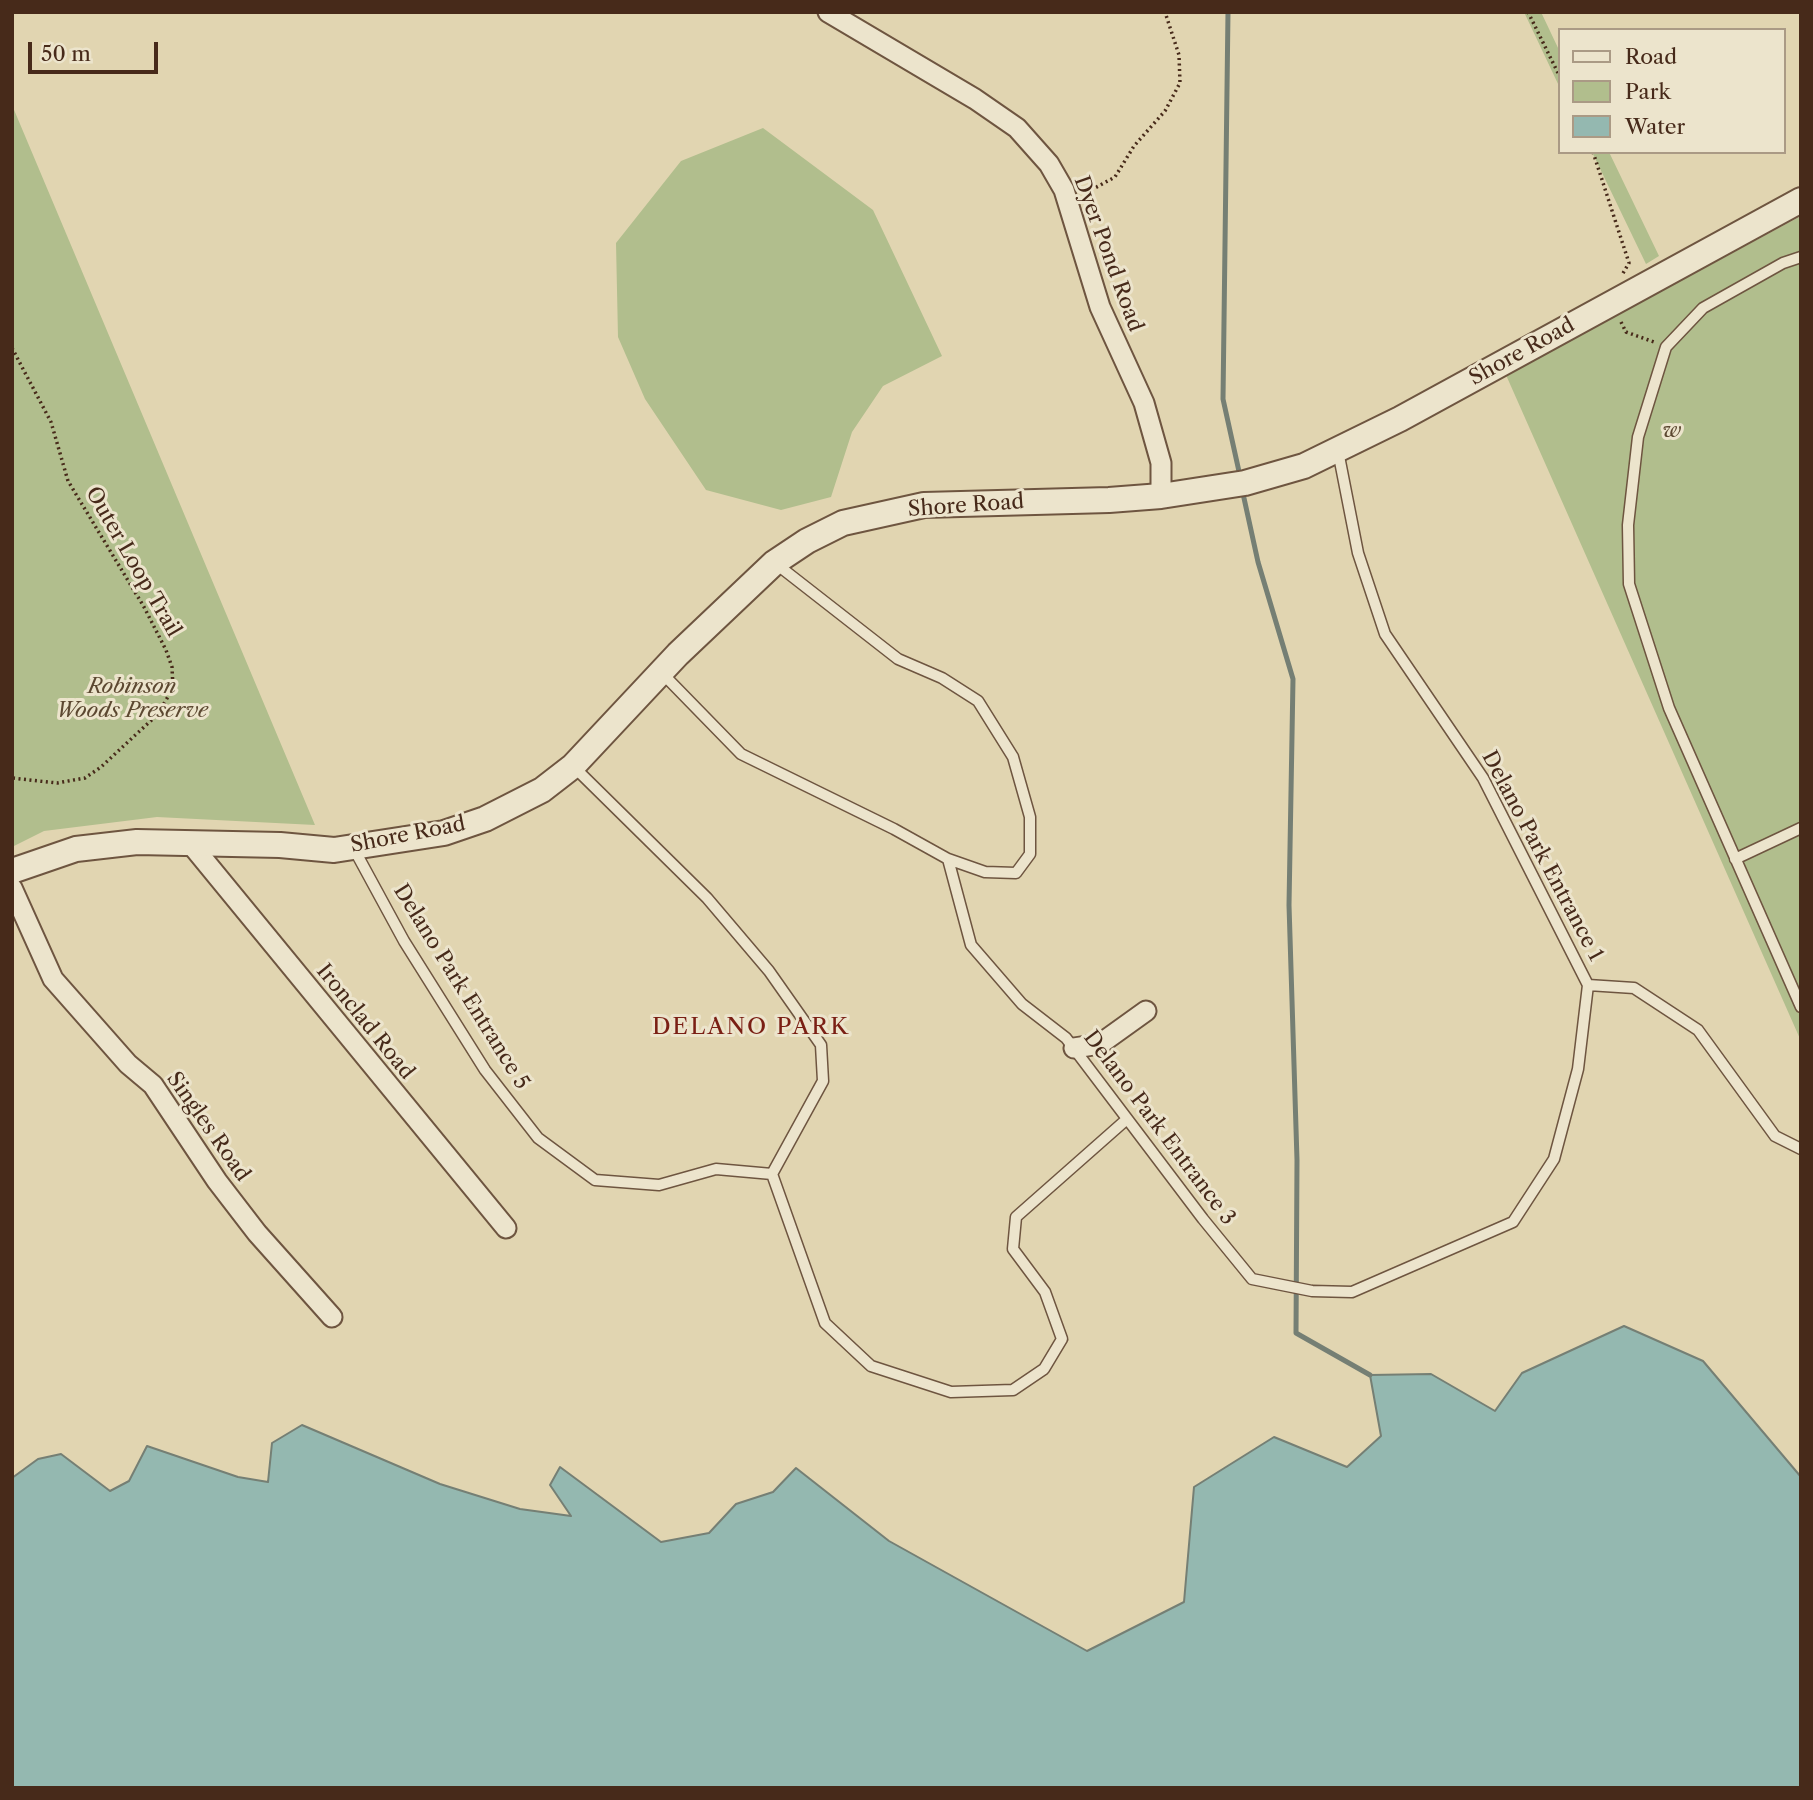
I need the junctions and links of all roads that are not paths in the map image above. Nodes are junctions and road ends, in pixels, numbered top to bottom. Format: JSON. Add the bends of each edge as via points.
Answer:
{"nodes":[{"id":1,"x":828,"y":12,"type":"edge"},
{"id":2,"x":1801,"y":200,"type":"edge"},
{"id":3,"x":1801,"y":257,"type":"edge"},
{"id":4,"x":1338,"y":450,"type":"junction"},
{"id":5,"x":1161,"y":496,"type":"junction"},
{"id":6,"x":774,"y":563,"type":"junction"},
{"id":7,"x":661,"y":672,"type":"junction"},
{"id":8,"x":572,"y":766,"type":"junction"},
{"id":9,"x":1801,"y":828,"type":"edge"},
{"id":10,"x":190,"y":843,"type":"junction"},
{"id":11,"x":352,"y":846,"type":"junction"},
{"id":12,"x":948,"y":859,"type":"junction"},
{"id":13,"x":1735,"y":859,"type":"junction"},
{"id":14,"x":12,"y":871,"type":"edge"},
{"id":15,"x":12,"y":888,"type":"edge"},
{"id":16,"x":1588,"y":985,"type":"junction"},
{"id":17,"x":1801,"y":1007,"type":"edge"},
{"id":18,"x":1146,"y":1011,"type":"dead end"},
{"id":19,"x":1074,"y":1048,"type":"junction"},
{"id":20,"x":1128,"y":1119,"type":"junction"},
{"id":21,"x":1801,"y":1149,"type":"edge"},
{"id":22,"x":772,"y":1174,"type":"junction"},
{"id":23,"x":506,"y":1228,"type":"dead end"},
{"id":24,"x":332,"y":1317,"type":"dead end"}],
"edges":[{"from":1,"to":5,"type":"street","name":"Dyer Pond Road","via":[[975,99],[1017,128],[1049,164],[1064,190],[1100,307],[1144,403],[1161,463]]},
{"from":2,"to":4,"type":"street","name":"Shore Road"},
{"from":3,"to":13,"type":"lane","via":[[1783,262],[1703,308],[1666,347],[1638,437],[1628,525],[1629,584],[1669,708]]},
{"from":4,"to":5,"type":"street","name":"Shore Road","via":[[1304,466],[1245,482]]},
{"from":4,"to":16,"type":"lane","name":"Delano Park Entrance 1","via":[[1358,553],[1385,634],[1483,778]]},
{"from":5,"to":6,"type":"street","name":"Shore Road","via":[[923,505],[843,523]]},
{"from":6,"to":7,"type":"street","name":"Shore Road"},
{"from":6,"to":12,"type":"lane","via":[[898,659],[942,678],[978,701],[1013,757],[1030,817],[1030,854],[1016,873],[985,872]]},
{"from":7,"to":8,"type":"street","name":"Shore Road"},
{"from":7,"to":12,"type":"lane","via":[[741,754]]},
{"from":8,"to":11,"type":"street","name":"Shore Road","via":[[541,790],[485,819],[444,833]]},
{"from":8,"to":22,"type":"lane","via":[[707,898],[769,971],[821,1045],[823,1080]]},
{"from":9,"to":13,"type":"lane"},
{"from":10,"to":11,"type":"street","name":"Shore Road","via":[[334,850]]},
{"from":10,"to":14,"type":"street","name":"Shore Road","via":[[137,842],[76,849]]},
{"from":10,"to":23,"type":"street","name":"Ironclad Road"},
{"from":11,"to":22,"type":"lane","name":"Delano Park Entrance 5","via":[[404,941],[485,1070],[538,1138],[595,1180],[659,1185],[716,1168]]},
{"from":12,"to":19,"type":"lane","name":"Delano Park Entrance 3","via":[[971,945],[1023,1004]]},
{"from":13,"to":17,"type":"lane"},
{"from":15,"to":24,"type":"street","name":"Singles Road","via":[[53,979],[128,1064],[153,1085],[225,1192]]},
{"from":16,"to":20,"type":"lane","name":"Delano Park Entrance 3","via":[[1578,1069],[1554,1159],[1513,1222],[1352,1292],[1312,1291],[1252,1279]]},
{"from":16,"to":21,"type":"lane","name":"Delano Park Entrance 1","via":[[1634,988],[1698,1030],[1775,1136]]},
{"from":18,"to":19,"type":"street","via":[[1100,1044]]},
{"from":19,"to":20,"type":"lane","name":"Delano Park Entrance 3"},
{"from":20,"to":22,"type":"lane","via":[[1016,1217],[1013,1249],[1045,1292],[1062,1339],[1044,1369],[1013,1390],[951,1392],[872,1366],[825,1323]]}]}
